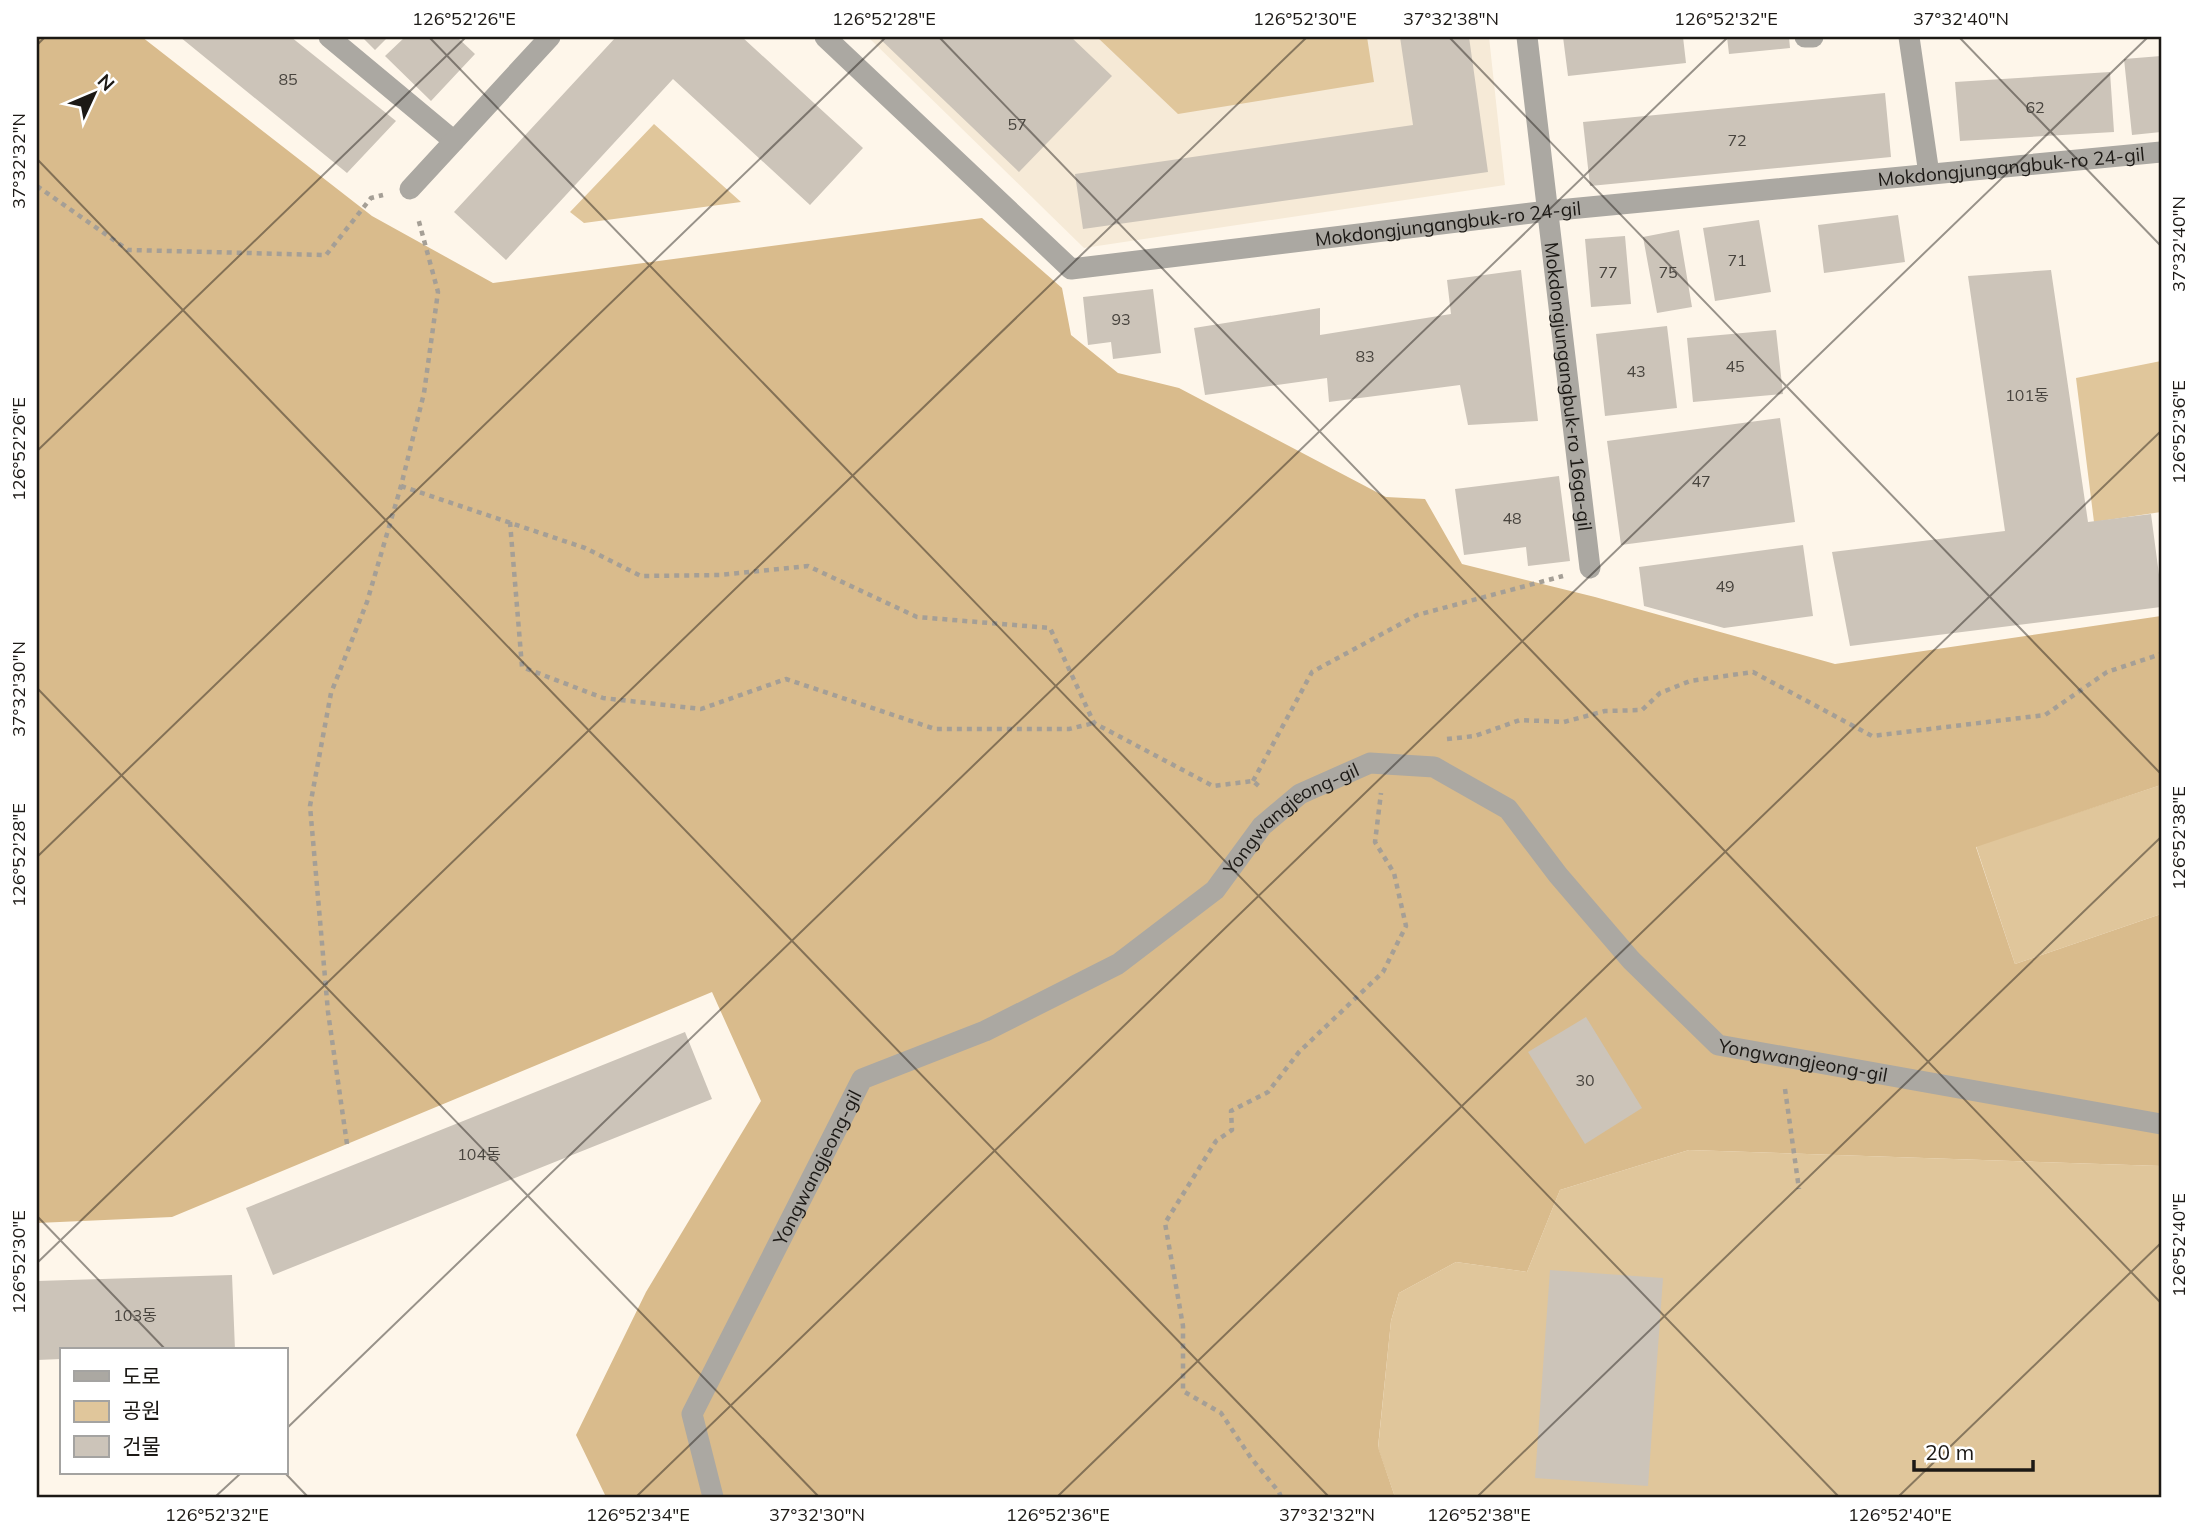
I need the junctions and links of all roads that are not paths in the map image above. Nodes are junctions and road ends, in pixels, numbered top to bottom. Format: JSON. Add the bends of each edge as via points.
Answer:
{"nodes":[{"id":1,"x":330,"y":37,"type":"edge"},
{"id":2,"x":550,"y":37,"type":"edge"},
{"id":3,"x":825,"y":37,"type":"edge"},
{"id":4,"x":1527,"y":37,"type":"edge"},
{"id":5,"x":1805,"y":37,"type":"edge"},
{"id":6,"x":1813,"y":37,"type":"edge"},
{"id":7,"x":1909,"y":37,"type":"edge"},
{"id":8,"x":454,"y":141,"type":"junction"},
{"id":9,"x":2161,"y":152,"type":"edge"},
{"id":10,"x":1929,"y":174,"type":"junction"},
{"id":11,"x":410,"y":189,"type":"road end"},
{"id":12,"x":1548,"y":211,"type":"junction"},
{"id":13,"x":1590,"y":568,"type":"road end"},
{"id":14,"x":2161,"y":1124,"type":"edge"},
{"id":15,"x":713,"y":1497,"type":"edge"}],
"edges":[{"from":1,"to":8,"type":"street"},
{"from":2,"to":8,"type":"street"},
{"from":3,"to":12,"type":"street","name":"Mokdongjungangbuk-ro 24-gil","via":[[1071,269]]},
{"from":4,"to":12,"type":"street","name":"Mokdongjungangbuk-ro 16ga-gil"},
{"from":5,"to":6,"type":"street"},
{"from":7,"to":10,"type":"street"},
{"from":8,"to":11,"type":"street"},
{"from":9,"to":10,"type":"street","name":"Mokdongjungangbuk-ro 24-gil"},
{"from":10,"to":12,"type":"street","name":"Mokdongjungangbuk-ro 24-gil"},
{"from":12,"to":13,"type":"street","name":"Mokdongjungangbuk-ro 16ga-gil"},
{"from":14,"to":15,"type":"street","name":"Yongwangjeong-gil","via":[[1718,1045],[1631,960],[1508,809],[1434,767],[1370,763],[1300,794],[1262,826],[1215,890],[1118,964],[985,1031],[862,1079],[692,1414]]}]}
